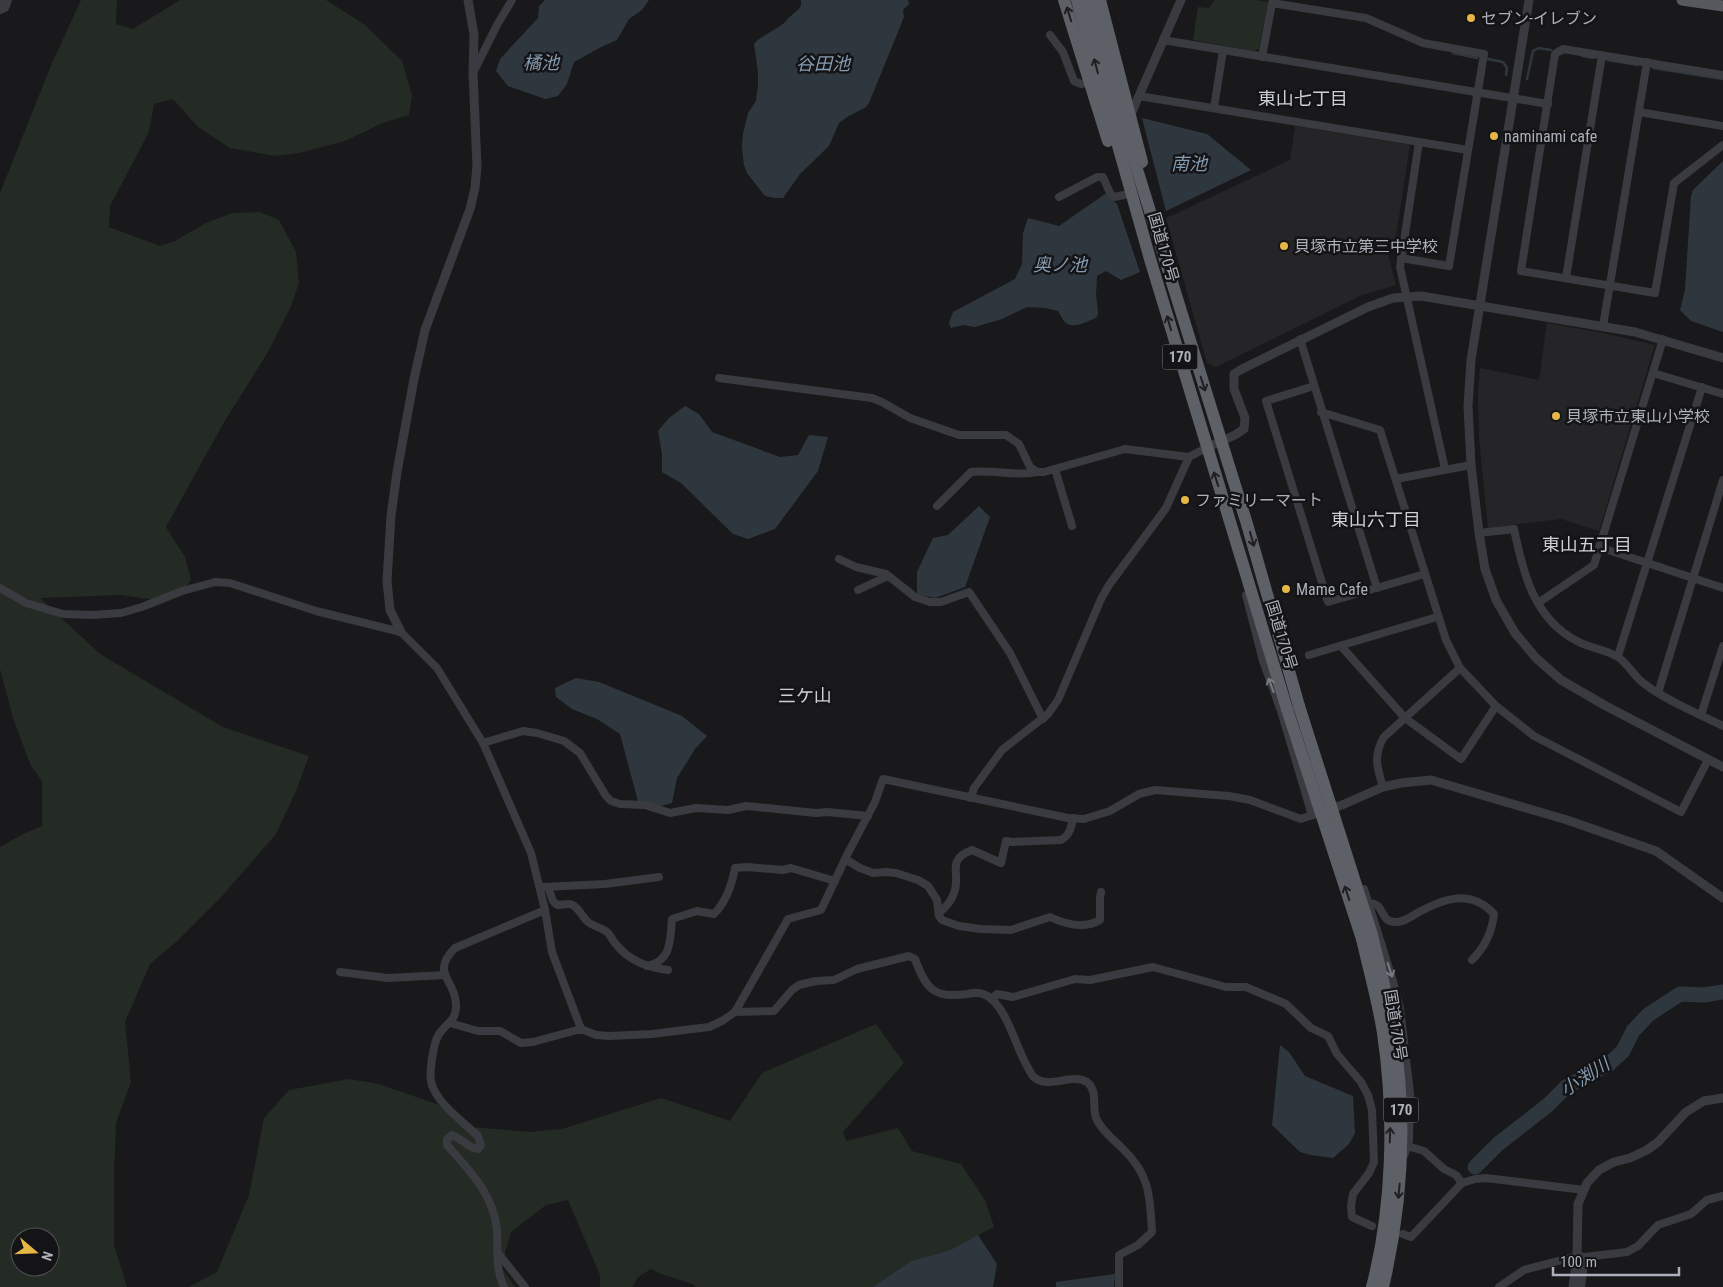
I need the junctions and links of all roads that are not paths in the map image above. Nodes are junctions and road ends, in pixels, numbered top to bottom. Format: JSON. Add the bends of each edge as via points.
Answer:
{"nodes":[{"id":1,"x":8,"y":0,"type":"edge"},
{"id":2,"x":468,"y":0,"type":"edge"},
{"id":3,"x":512,"y":0,"type":"edge"},
{"id":4,"x":1064,"y":0,"type":"edge"},
{"id":5,"x":1181,"y":0,"type":"edge"},
{"id":6,"x":1529,"y":0,"type":"edge"},
{"id":7,"x":1682,"y":0,"type":"edge"},
{"id":8,"x":1087,"y":1,"type":"edge"},
{"id":9,"x":1723,"y":6,"type":"edge"},
{"id":10,"x":0,"y":10,"type":"edge"},
{"id":11,"x":1050,"y":35,"type":"dead end"},
{"id":12,"x":1163,"y":40,"type":"junction"},
{"id":13,"x":1223,"y":50,"type":"junction"},
{"id":14,"x":1602,"y":55,"type":"junction"},
{"id":15,"x":1262,"y":57,"type":"junction"},
{"id":16,"x":1647,"y":62,"type":"junction"},
{"id":17,"x":473,"y":73,"type":"junction"},
{"id":18,"x":1723,"y":75,"type":"edge"},
{"id":19,"x":1090,"y":82,"type":"junction"},
{"id":20,"x":1478,"y":92,"type":"junction"},
{"id":21,"x":1139,"y":96,"type":"junction"},
{"id":22,"x":1513,"y":98,"type":"junction"},
{"id":23,"x":1548,"y":104,"type":"junction"},
{"id":24,"x":1214,"y":108,"type":"junction"},
{"id":25,"x":1639,"y":112,"type":"junction"},
{"id":26,"x":1131,"y":114,"type":"junction"},
{"id":27,"x":1723,"y":126,"type":"edge"},
{"id":28,"x":1419,"y":142,"type":"junction"},
{"id":29,"x":1723,"y":145,"type":"edge"},
{"id":30,"x":1468,"y":150,"type":"junction"},
{"id":31,"x":1141,"y":183,"type":"junction"},
{"id":32,"x":1124,"y":195,"type":"junction"},
{"id":33,"x":1059,"y":197,"type":"dead end"},
{"id":34,"x":1400,"y":258,"type":"junction"},
{"id":35,"x":1150,"y":259,"type":"junction"},
{"id":36,"x":1566,"y":278,"type":"junction"},
{"id":37,"x":1610,"y":286,"type":"junction"},
{"id":38,"x":1407,"y":296,"type":"junction"},
{"id":39,"x":1480,"y":306,"type":"junction"},
{"id":40,"x":1603,"y":326,"type":"junction"},
{"id":41,"x":1300,"y":339,"type":"junction"},
{"id":42,"x":1663,"y":339,"type":"junction"},
{"id":43,"x":1723,"y":358,"type":"edge"},
{"id":44,"x":1653,"y":373,"type":"junction"},
{"id":45,"x":719,"y":378,"type":"dead end"},
{"id":46,"x":1314,"y":386,"type":"junction"},
{"id":47,"x":1702,"y":387,"type":"junction"},
{"id":48,"x":1723,"y":394,"type":"edge"},
{"id":49,"x":1321,"y":412,"type":"junction"},
{"id":50,"x":1222,"y":442,"type":"junction"},
{"id":51,"x":1206,"y":448,"type":"junction"},
{"id":52,"x":1189,"y":457,"type":"junction"},
{"id":53,"x":1471,"y":465,"type":"junction"},
{"id":54,"x":1055,"y":469,"type":"junction"},
{"id":55,"x":1445,"y":470,"type":"junction"},
{"id":56,"x":1037,"y":472,"type":"junction"},
{"id":57,"x":1396,"y":479,"type":"junction"},
{"id":58,"x":1723,"y":480,"type":"edge"},
{"id":59,"x":937,"y":506,"type":"dead end"},
{"id":60,"x":1072,"y":526,"type":"dead end"},
{"id":61,"x":1479,"y":533,"type":"junction"},
{"id":62,"x":1238,"y":546,"type":"junction"},
{"id":63,"x":1599,"y":547,"type":"junction"},
{"id":64,"x":839,"y":559,"type":"dead end"},
{"id":65,"x":1647,"y":563,"type":"junction"},
{"id":66,"x":1424,"y":574,"type":"junction"},
{"id":67,"x":888,"y":576,"type":"junction"},
{"id":68,"x":1694,"y":578,"type":"junction"},
{"id":69,"x":0,"y":588,"type":"edge"},
{"id":70,"x":1377,"y":588,"type":"junction"},
{"id":71,"x":1723,"y":588,"type":"edge"},
{"id":72,"x":858,"y":590,"type":"dead end"},
{"id":73,"x":1538,"y":603,"type":"junction"},
{"id":74,"x":1437,"y":616,"type":"junction"},
{"id":75,"x":401,"y":632,"type":"junction"},
{"id":76,"x":1341,"y":646,"type":"junction"},
{"id":77,"x":1723,"y":646,"type":"edge"},
{"id":78,"x":1309,"y":655,"type":"dead end"},
{"id":79,"x":1618,"y":656,"type":"junction"},
{"id":80,"x":1460,"y":668,"type":"junction"},
{"id":81,"x":1658,"y":693,"type":"junction"},
{"id":82,"x":1496,"y":706,"type":"junction"},
{"id":83,"x":1293,"y":707,"type":"junction"},
{"id":84,"x":1701,"y":715,"type":"junction"},
{"id":85,"x":1043,"y":718,"type":"junction"},
{"id":86,"x":1404,"y":718,"type":"junction"},
{"id":87,"x":1723,"y":726,"type":"edge"},
{"id":88,"x":483,"y":742,"type":"junction"},
{"id":89,"x":1296,"y":760,"type":"junction"},
{"id":90,"x":1708,"y":760,"type":"junction"},
{"id":91,"x":1723,"y":767,"type":"edge"},
{"id":92,"x":1383,"y":787,"type":"junction"},
{"id":93,"x":971,"y":798,"type":"junction"},
{"id":94,"x":1338,"y":807,"type":"junction"},
{"id":95,"x":1312,"y":815,"type":"junction"},
{"id":96,"x":868,"y":816,"type":"junction"},
{"id":97,"x":1073,"y":818,"type":"junction"},
{"id":98,"x":845,"y":859,"type":"junction"},
{"id":99,"x":659,"y":877,"type":"dead end"},
{"id":100,"x":835,"y":881,"type":"junction"},
{"id":101,"x":544,"y":887,"type":"junction"},
{"id":102,"x":1101,"y":892,"type":"dead end"},
{"id":103,"x":1723,"y":898,"type":"edge"},
{"id":104,"x":1368,"y":903,"type":"junction"},
{"id":105,"x":545,"y":910,"type":"junction"},
{"id":106,"x":939,"y":914,"type":"junction"},
{"id":107,"x":1367,"y":937,"type":"junction"},
{"id":108,"x":1472,"y":960,"type":"dead end"},
{"id":109,"x":647,"y":966,"type":"junction"},
{"id":110,"x":668,"y":970,"type":"dead end"},
{"id":111,"x":340,"y":972,"type":"dead end"},
{"id":112,"x":444,"y":975,"type":"junction"},
{"id":113,"x":991,"y":999,"type":"junction"},
{"id":114,"x":735,"y":1012,"type":"junction"},
{"id":115,"x":450,"y":1023,"type":"junction"},
{"id":116,"x":581,"y":1029,"type":"junction"},
{"id":117,"x":1723,"y":1098,"type":"edge"},
{"id":118,"x":1407,"y":1146,"type":"junction"},
{"id":119,"x":1401,"y":1167,"type":"junction"},
{"id":120,"x":1462,"y":1183,"type":"junction"},
{"id":121,"x":1584,"y":1190,"type":"junction"},
{"id":122,"x":1723,"y":1196,"type":"edge"},
{"id":123,"x":1372,"y":1226,"type":"dead end"},
{"id":124,"x":1403,"y":1234,"type":"dead end"},
{"id":125,"x":498,"y":1253,"type":"junction"},
{"id":126,"x":1581,"y":1257,"type":"junction"},
{"id":127,"x":504,"y":1287,"type":"edge"},
{"id":128,"x":525,"y":1287,"type":"edge"},
{"id":129,"x":1119,"y":1287,"type":"edge"},
{"id":130,"x":1372,"y":1287,"type":"edge"},
{"id":131,"x":1383,"y":1287,"type":"edge"},
{"id":132,"x":1499,"y":1287,"type":"edge"},
{"id":133,"x":1573,"y":1287,"type":"edge"},
{"id":134,"x":1580,"y":1287,"type":"edge"}],
"edges":[{"from":1,"to":10,"type":"street","via":[[5,8]]},
{"from":2,"to":17,"type":"street","via":[[474,35]]},
{"from":3,"to":17,"type":"street"},
{"from":19,"to":4,"type":"highway","one_way":true},
{"from":5,"to":12,"type":"street"},
{"from":6,"to":22,"type":"street"},
{"from":7,"to":9,"type":"main road"},
{"from":8,"to":26,"type":"highway"},
{"from":8,"to":31,"type":"highway","name":"国道170号","number":"170"},
{"from":35,"to":8,"type":"highway","name":"国道170号","number":"170","one_way":true},
{"from":11,"to":19,"type":"street","via":[[1062,52],[1074,80],[1081,84]]},
{"from":12,"to":13,"type":"street"},
{"from":12,"to":21,"type":"street"},
{"from":13,"to":15,"type":"street"},
{"from":13,"to":24,"type":"street"},
{"from":14,"to":16,"type":"street"},
{"from":14,"to":23,"type":"street","via":[[1563,49],[1555,54]]},
{"from":14,"to":36,"type":"street"},
{"from":15,"to":20,"type":"street"},
{"from":15,"to":20,"type":"street","via":[[1272,3],[1366,18],[1423,43],[1484,54]]},
{"from":16,"to":18,"type":"street"},
{"from":16,"to":25,"type":"street"},
{"from":17,"to":75,"type":"street","via":[[475,188],[470,210],[425,330],[390,516],[387,581],[390,610]]},
{"from":19,"to":32,"type":"highway"},
{"from":20,"to":22,"type":"street"},
{"from":20,"to":30,"type":"street"},
{"from":21,"to":24,"type":"street"},
{"from":21,"to":26,"type":"street"},
{"from":22,"to":23,"type":"street"},
{"from":22,"to":39,"type":"street"},
{"from":23,"to":36,"type":"street","via":[[1521,271]]},
{"from":24,"to":28,"type":"street"},
{"from":25,"to":27,"type":"street"},
{"from":25,"to":37,"type":"street"},
{"from":26,"to":31,"type":"highway","via":[[1144,169]]},
{"from":28,"to":30,"type":"street"},
{"from":28,"to":34,"type":"street"},
{"from":29,"to":37,"type":"street","via":[[1674,183],[1654,294]]},
{"from":30,"to":34,"type":"street","via":[[1449,266]]},
{"from":31,"to":50,"type":"highway","name":"国道170号","number":"170","one_way":true},
{"from":32,"to":33,"type":"street","via":[[1114,196],[1103,177],[1097,177]]},
{"from":32,"to":35,"type":"highway"},
{"from":34,"to":38,"type":"street"},
{"from":51,"to":35,"type":"highway","name":"国道170号","number":"170","one_way":true},
{"from":36,"to":37,"type":"street"},
{"from":37,"to":40,"type":"street"},
{"from":38,"to":39,"type":"street"},
{"from":38,"to":41,"type":"street","via":[[1368,307]]},
{"from":38,"to":55,"type":"street"},
{"from":39,"to":40,"type":"street"},
{"from":39,"to":53,"type":"street","via":[[1470,369]]},
{"from":40,"to":42,"type":"street"},
{"from":41,"to":46,"type":"street"},
{"from":41,"to":50,"type":"street","via":[[1234,374],[1234,389],[1245,418],[1244,429]]},
{"from":42,"to":43,"type":"street"},
{"from":42,"to":44,"type":"street"},
{"from":44,"to":47,"type":"street"},
{"from":44,"to":63,"type":"street"},
{"from":45,"to":56,"type":"street","via":[[872,398],[910,418],[959,435],[1006,435],[1019,444],[1030,467]]},
{"from":46,"to":49,"type":"street"},
{"from":46,"to":70,"type":"street","via":[[1266,401],[1328,602]]},
{"from":47,"to":48,"type":"street"},
{"from":47,"to":65,"type":"street"},
{"from":49,"to":57,"type":"street","via":[[1380,430]]},
{"from":49,"to":70,"type":"street"},
{"from":50,"to":51,"type":"street"},
{"from":50,"to":83,"type":"highway","name":"国道170号","number":"170","one_way":true},
{"from":51,"to":52,"type":"street"},
{"from":62,"to":51,"type":"highway","name":"国道170号","number":"170","one_way":true},
{"from":52,"to":54,"type":"street","via":[[1125,449]]},
{"from":52,"to":85,"type":"street","via":[[1166,508],[1109,585],[1058,700]]},
{"from":53,"to":55,"type":"street"},
{"from":53,"to":61,"type":"street"},
{"from":54,"to":56,"type":"street"},
{"from":54,"to":60,"type":"street"},
{"from":55,"to":57,"type":"street"},
{"from":56,"to":59,"type":"street","via":[[971,472]]},
{"from":57,"to":66,"type":"street"},
{"from":58,"to":68,"type":"street"},
{"from":61,"to":73,"type":"street","via":[[1514,530],[1524,571]]},
{"from":61,"to":90,"type":"street","via":[[1485,569],[1496,600],[1515,633],[1536,658],[1561,680]]},
{"from":62,"to":83,"type":"highway","name":"国道170号","number":"170"},
{"from":89,"to":62,"type":"street","one_way":true,"via":[[1263,661],[1237,563]]},
{"from":63,"to":65,"type":"street"},
{"from":63,"to":73,"type":"street","via":[[1594,565]]},
{"from":64,"to":67,"type":"street"},
{"from":65,"to":68,"type":"street"},
{"from":65,"to":79,"type":"street"},
{"from":66,"to":70,"type":"street"},
{"from":66,"to":74,"type":"street"},
{"from":67,"to":72,"type":"street"},
{"from":67,"to":85,"type":"street","via":[[915,597],[930,602],[941,602],[969,592],[1010,653]]},
{"from":68,"to":71,"type":"street"},
{"from":68,"to":81,"type":"street"},
{"from":69,"to":75,"type":"street","via":[[26,603],[64,614],[92,616],[121,613],[215,582],[230,583],[316,611]]},
{"from":73,"to":79,"type":"street","via":[[1550,623],[1565,634]]},
{"from":74,"to":76,"type":"street"},
{"from":74,"to":80,"type":"street"},
{"from":75,"to":88,"type":"street","via":[[436,668]]},
{"from":76,"to":78,"type":"street"},
{"from":76,"to":86,"type":"street"},
{"from":77,"to":84,"type":"street"},
{"from":79,"to":81,"type":"street","via":[[1643,684]]},
{"from":80,"to":82,"type":"street"},
{"from":80,"to":86,"type":"street"},
{"from":81,"to":84,"type":"street"},
{"from":82,"to":86,"type":"street","via":[[1461,759]]},
{"from":82,"to":90,"type":"street","via":[[1534,736],[1681,812]]},
{"from":83,"to":107,"type":"highway","name":"国道170号","number":"170","bridge":true},
{"from":84,"to":87,"type":"street"},
{"from":85,"to":93,"type":"street","via":[[1002,750],[974,788]]},
{"from":86,"to":92,"type":"street","via":[[1378,746],[1377,768]]},
{"from":88,"to":96,"type":"street","via":[[523,732],[564,741],[580,753],[606,796],[620,804],[645,805],[670,813],[696,808],[728,810],[746,806]]},
{"from":88,"to":101,"type":"street"},
{"from":89,"to":94,"type":"street","via":[[1314,755],[1321,758]]},
{"from":89,"to":95,"type":"street"},
{"from":90,"to":91,"type":"street"},
{"from":92,"to":94,"type":"street"},
{"from":92,"to":103,"type":"street","via":[[1431,780],[1567,820],[1656,851]]},
{"from":93,"to":96,"type":"street","via":[[883,779]]},
{"from":93,"to":97,"type":"street"},
{"from":94,"to":95,"type":"street"},
{"from":94,"to":104,"type":"street"},
{"from":95,"to":97,"type":"street","via":[[1301,820],[1250,800],[1155,790],[1138,794],[1110,811],[1084,819]]},
{"from":96,"to":98,"type":"street"},
{"from":97,"to":106,"type":"street","via":[[1071,831],[1061,840],[1006,841],[1001,863],[972,850],[964,853],[955,867],[956,884],[952,899]]},
{"from":98,"to":100,"type":"street"},
{"from":98,"to":106,"type":"street","via":[[874,873],[896,873],[918,880],[928,886],[937,900]]},
{"from":99,"to":101,"type":"street"},
{"from":100,"to":109,"type":"street","via":[[791,868],[734,868],[728,892],[719,909],[714,914],[696,911],[672,919],[667,952],[662,960]]},
{"from":100,"to":114,"type":"street","via":[[821,910],[788,919]]},
{"from":101,"to":105,"type":"street"},
{"from":101,"to":109,"type":"street","via":[[557,905],[574,906],[586,920],[607,932],[624,954]]},
{"from":102,"to":106,"type":"street","via":[[1100,920],[1085,924],[1063,923],[1050,917],[1010,930],[981,929],[958,926],[942,920]]},
{"from":104,"to":108,"type":"street","via":[[1379,906],[1384,917],[1392,922],[1459,897],[1488,908],[1494,914],[1493,922],[1482,951]]},
{"from":104,"to":118,"type":"street","one_way":true,"via":[[1400,1008],[1410,1093]]},
{"from":105,"to":112,"type":"street","via":[[456,948],[446,957]]},
{"from":105,"to":116,"type":"street","via":[[552,952]]},
{"from":107,"to":119,"type":"highway","name":"国道170号","number":"170","via":[[1393,1027],[1401,1114]]},
{"from":130,"to":107,"type":"highway","name":"国道170号","number":"170","one_way":true,"via":[[1388,1200],[1390,1126],[1383,1032]]},
{"from":109,"to":110,"type":"street"},
{"from":111,"to":112,"type":"street","via":[[388,978]]},
{"from":112,"to":115,"type":"street","via":[[456,1002],[456,1012]]},
{"from":113,"to":114,"type":"street","via":[[976,992],[941,996],[930,988],[915,959],[909,956],[857,969],[834,980],[816,980],[799,985],[774,1011]]},
{"from":113,"to":123,"type":"street","via":[[997,994],[1013,997],[1075,979],[1090,980],[1153,967],[1226,987],[1246,987],[1286,1004],[1311,1028],[1328,1036],[1337,1054],[1362,1082],[1368,1095],[1372,1110],[1374,1162],[1353,1194],[1351,1206],[1352,1217]]},
{"from":113,"to":129,"type":"street","via":[[999,1006],[1034,1078],[1044,1082],[1075,1079],[1087,1082],[1093,1091],[1096,1117],[1144,1174],[1152,1232],[1120,1256]]},
{"from":114,"to":116,"type":"street","via":[[709,1027],[652,1034],[596,1035]]},
{"from":115,"to":116,"type":"street","via":[[478,1031],[500,1031],[521,1043]]},
{"from":115,"to":125,"type":"street","via":[[435,1043],[431,1083],[438,1097],[480,1141],[481,1145],[476,1149],[452,1135],[447,1139],[447,1145],[486,1192],[497,1228]]},
{"from":117,"to":121,"type":"street","via":[[1704,1100],[1686,1112],[1647,1150],[1599,1170]]},
{"from":118,"to":119,"type":"street"},
{"from":118,"to":120,"type":"street","via":[[1424,1151]]},
{"from":119,"to":131,"type":"highway","name":"国道170号","number":"170","one_way":true},
{"from":120,"to":121,"type":"street","via":[[1486,1178]]},
{"from":120,"to":124,"type":"street","via":[[1411,1237]]},
{"from":121,"to":126,"type":"street","via":[[1578,1204]]},
{"from":122,"to":126,"type":"street","via":[[1707,1200],[1691,1214],[1658,1225],[1638,1246],[1627,1252]]},
{"from":125,"to":127,"type":"street","via":[[497,1267]]},
{"from":125,"to":128,"type":"street"},
{"from":126,"to":132,"type":"street","via":[[1524,1270]]},
{"from":126,"to":133,"type":"street"},
{"from":126,"to":134,"type":"street"}]}
